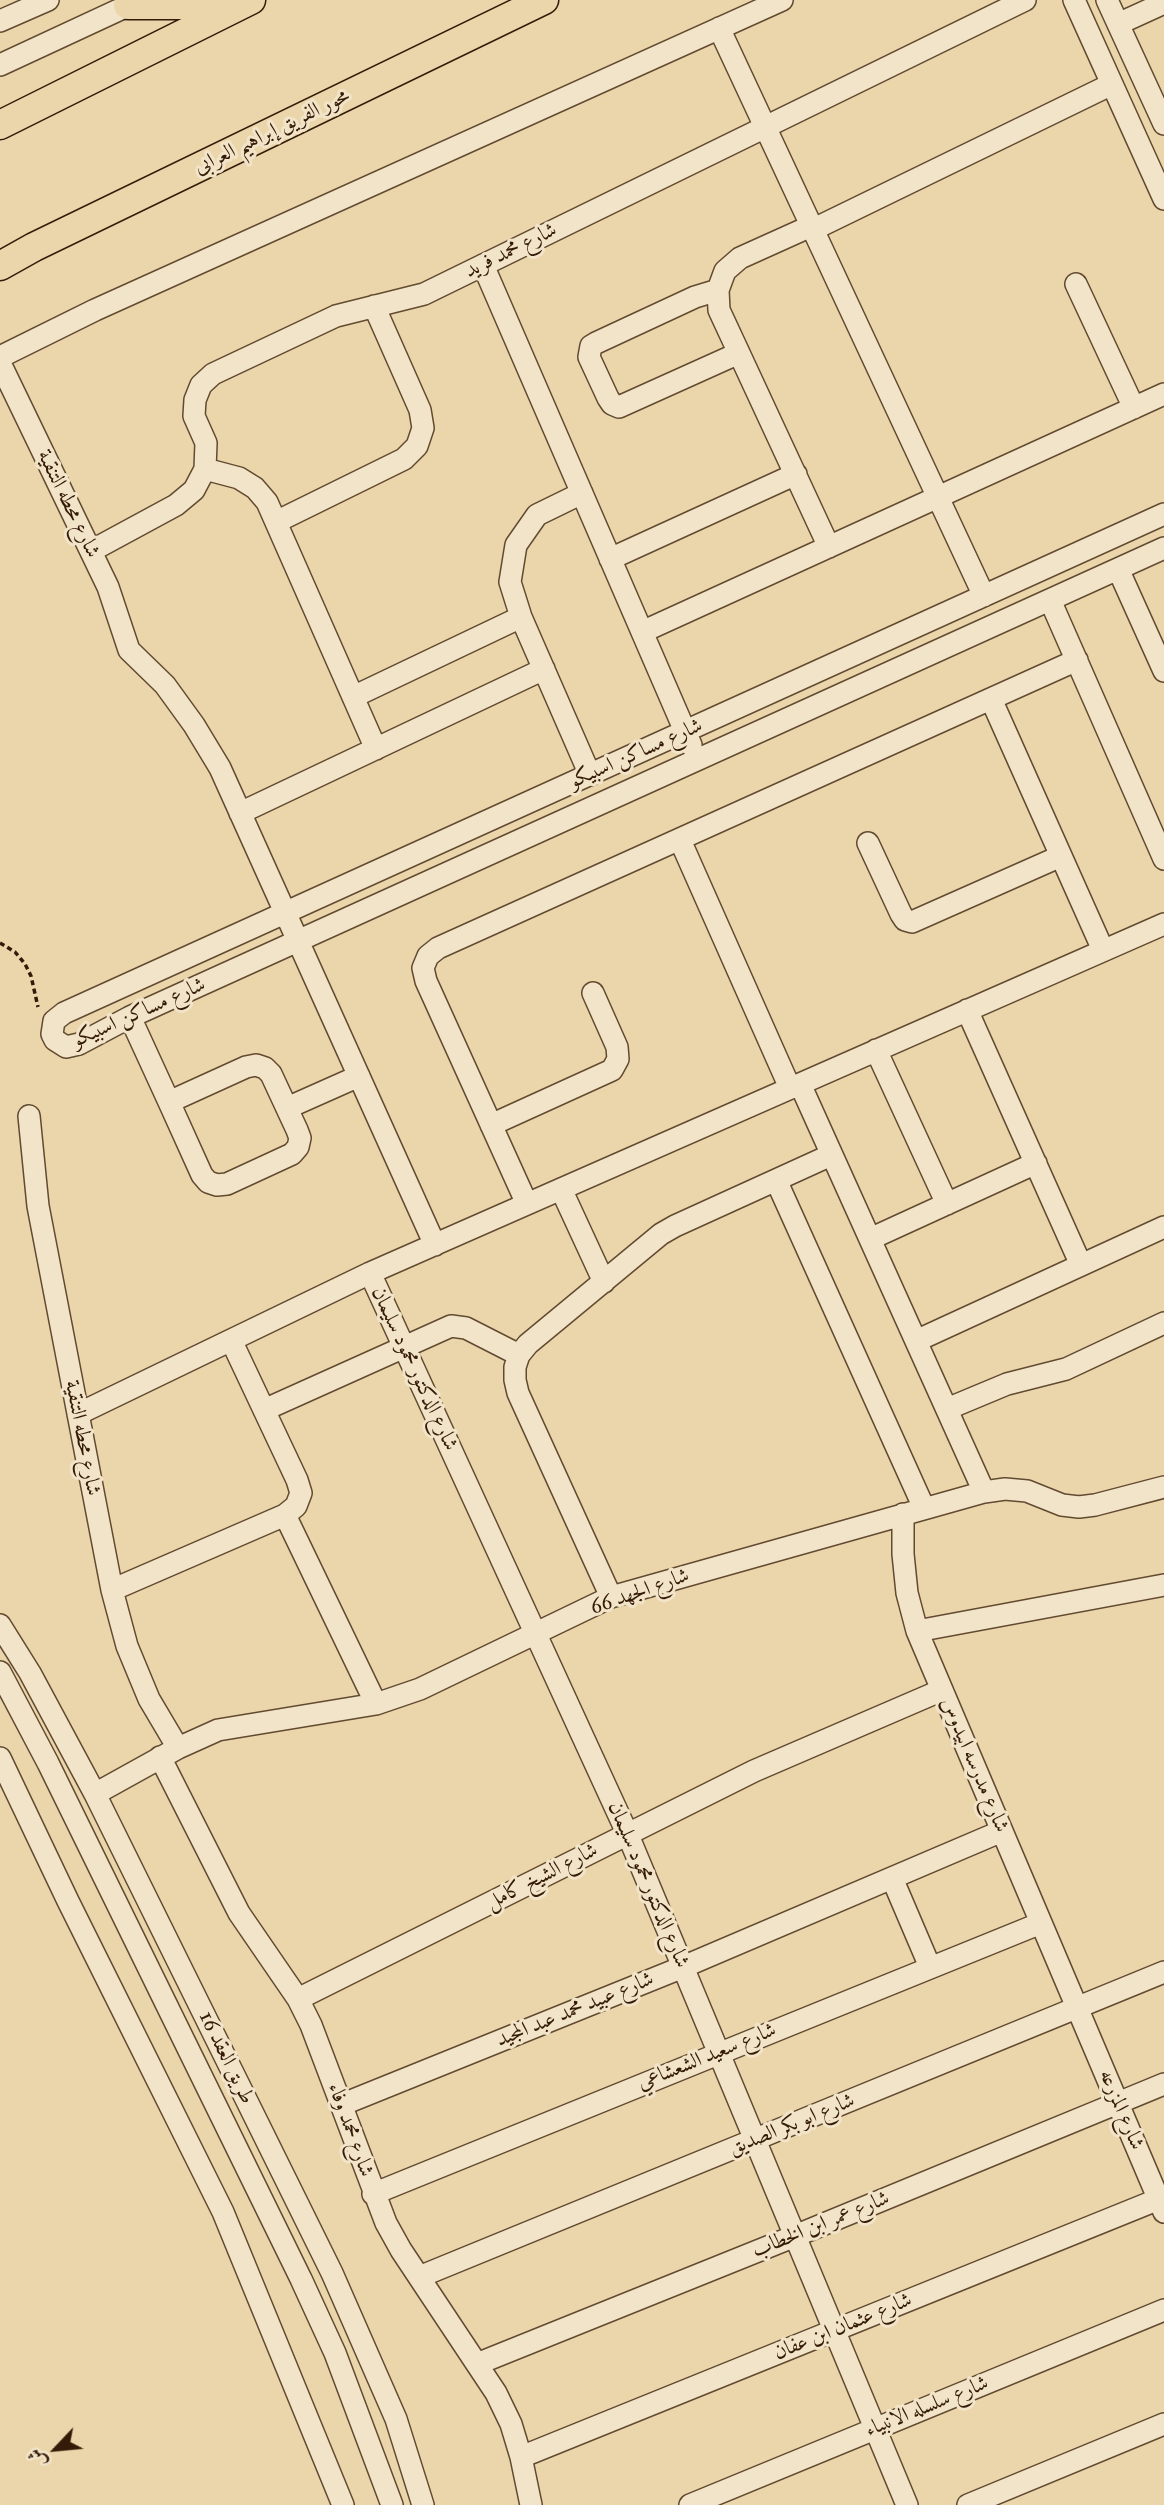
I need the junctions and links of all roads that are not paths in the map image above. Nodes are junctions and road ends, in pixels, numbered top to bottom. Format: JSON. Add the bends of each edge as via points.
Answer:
{"nodes":[{"id":1,"x":48,"y":0,"type":"edge"},
{"id":2,"x":544,"y":0,"type":"edge"},
{"id":3,"x":782,"y":0,"type":"edge"},
{"id":4,"x":1025,"y":0,"type":"edge"},
{"id":5,"x":1074,"y":0,"type":"edge"},
{"id":6,"x":1107,"y":0,"type":"edge"},
{"id":7,"x":246,"y":2,"type":"edge"},
{"id":8,"x":134,"y":3,"type":"edge"},
{"id":9,"x":1164,"y":3,"type":"edge"},
{"id":10,"x":0,"y":22,"type":"edge"},
{"id":11,"x":1118,"y":24,"type":"junction"},
{"id":12,"x":719,"y":29,"type":"junction"},
{"id":13,"x":0,"y":65,"type":"edge"},
{"id":14,"x":1112,"y":84,"type":"junction"},
{"id":15,"x":1164,"y":124,"type":"edge"},
{"id":16,"x":0,"y":125,"type":"edge"},
{"id":17,"x":764,"y":127,"type":"junction"},
{"id":18,"x":1164,"y":199,"type":"edge"},
{"id":19,"x":811,"y":228,"type":"junction"},
{"id":20,"x":483,"y":265,"type":"junction"},
{"id":21,"x":0,"y":266,"type":"edge"},
{"id":22,"x":1076,"y":284,"type":"dead end"},
{"id":23,"x":718,"y":290,"type":"junction"},
{"id":24,"x":374,"y":306,"type":"junction"},
{"id":25,"x":739,"y":353,"type":"junction"},
{"id":26,"x":0,"y":357,"type":"edge"},
{"id":27,"x":0,"y":363,"type":"edge"},
{"id":28,"x":1164,"y":394,"type":"edge"},
{"id":29,"x":1134,"y":408,"type":"junction"},
{"id":30,"x":205,"y":469,"type":"junction"},
{"id":31,"x":796,"y":474,"type":"junction"},
{"id":32,"x":582,"y":493,"type":"junction"},
{"id":33,"x":938,"y":497,"type":"junction"},
{"id":34,"x":1164,"y":514,"type":"edge"},
{"id":35,"x":276,"y":522,"type":"junction"},
{"id":36,"x":829,"y":547,"type":"junction"},
{"id":37,"x":1164,"y":548,"type":"edge"},
{"id":38,"x":91,"y":551,"type":"junction"},
{"id":39,"x":610,"y":559,"type":"junction"},
{"id":40,"x":1118,"y":569,"type":"junction"},
{"id":41,"x":984,"y":596,"type":"junction"},
{"id":42,"x":1050,"y":600,"type":"junction"},
{"id":43,"x":520,"y":617,"type":"junction"},
{"id":44,"x":642,"y":632,"type":"junction"},
{"id":45,"x":1077,"y":660,"type":"junction"},
{"id":46,"x":544,"y":669,"type":"junction"},
{"id":47,"x":1164,"y":671,"type":"edge"},
{"id":48,"x":353,"y":697,"type":"junction"},
{"id":49,"x":991,"y":699,"type":"junction"},
{"id":50,"x":685,"y":732,"type":"junction"},
{"id":51,"x":376,"y":749,"type":"junction"},
{"id":52,"x":698,"y":760,"type":"junction"},
{"id":53,"x":590,"y":775,"type":"junction"},
{"id":54,"x":240,"y":813,"type":"junction"},
{"id":55,"x":680,"y":839,"type":"junction"},
{"id":56,"x":869,"y":843,"type":"dead end"},
{"id":57,"x":1061,"y":856,"type":"junction"},
{"id":58,"x":1164,"y":859,"type":"edge"},
{"id":59,"x":285,"y":913,"type":"junction"},
{"id":60,"x":1164,"y":924,"type":"edge"},
{"id":61,"x":298,"y":941,"type":"junction"},
{"id":62,"x":1103,"y":950,"type":"junction"},
{"id":63,"x":593,"y":993,"type":"dead end"},
{"id":64,"x":967,"y":1010,"type":"junction"},
{"id":65,"x":130,"y":1017,"type":"junction"},
{"id":66,"x":876,"y":1051,"type":"junction"},
{"id":67,"x":359,"y":1076,"type":"junction"},
{"id":68,"x":795,"y":1086,"type":"junction"},
{"id":69,"x":169,"y":1102,"type":"junction"},
{"id":70,"x":287,"y":1108,"type":"junction"},
{"id":71,"x":29,"y":1116,"type":"dead end"},
{"id":72,"x":491,"y":1125,"type":"junction"},
{"id":73,"x":831,"y":1155,"type":"junction"},
{"id":74,"x":1036,"y":1163,"type":"junction"},
{"id":75,"x":776,"y":1180,"type":"junction"},
{"id":76,"x":561,"y":1189,"type":"junction"},
{"id":77,"x":527,"y":1204,"type":"junction"},
{"id":78,"x":947,"y":1204,"type":"junction"},
{"id":79,"x":1164,"y":1227,"type":"edge"},
{"id":80,"x":870,"y":1239,"type":"junction"},
{"id":81,"x":435,"y":1245,"type":"junction"},
{"id":82,"x":1081,"y":1265,"type":"junction"},
{"id":83,"x":370,"y":1273,"type":"junction"},
{"id":84,"x":604,"y":1282,"type":"junction"},
{"id":85,"x":1164,"y":1323,"type":"edge"},
{"id":86,"x":231,"y":1340,"type":"junction"},
{"id":87,"x":916,"y":1341,"type":"junction"},
{"id":88,"x":404,"y":1347,"type":"junction"},
{"id":89,"x":519,"y":1355,"type":"junction"},
{"id":90,"x":947,"y":1409,"type":"junction"},
{"id":91,"x":264,"y":1410,"type":"junction"},
{"id":92,"x":78,"y":1413,"type":"junction"},
{"id":93,"x":1164,"y":1488,"type":"edge"},
{"id":94,"x":984,"y":1492,"type":"junction"},
{"id":95,"x":924,"y":1508,"type":"junction"},
{"id":96,"x":903,"y":1514,"type":"junction"},
{"id":97,"x":285,"y":1515,"type":"junction"},
{"id":98,"x":1164,"y":1585,"type":"edge"},
{"id":99,"x":112,"y":1590,"type":"junction"},
{"id":100,"x":611,"y":1597,"type":"junction"},
{"id":101,"x":0,"y":1625,"type":"edge"},
{"id":102,"x":917,"y":1631,"type":"junction"},
{"id":103,"x":535,"y":1634,"type":"junction"},
{"id":104,"x":0,"y":1672,"type":"edge"},
{"id":105,"x":942,"y":1690,"type":"junction"},
{"id":106,"x":376,"y":1704,"type":"junction"},
{"id":107,"x":169,"y":1753,"type":"junction"},
{"id":108,"x":0,"y":1758,"type":"edge"},
{"id":109,"x":96,"y":1794,"type":"junction"},
{"id":110,"x":1002,"y":1831,"type":"junction"},
{"id":111,"x":628,"y":1835,"type":"junction"},
{"id":112,"x":892,"y":1878,"type":"junction"},
{"id":113,"x":1041,"y":1923,"type":"junction"},
{"id":114,"x":682,"y":1967,"type":"junction"},
{"id":115,"x":930,"y":1967,"type":"junction"},
{"id":116,"x":1164,"y":1972,"type":"edge"},
{"id":117,"x":298,"y":1999,"type":"junction"},
{"id":118,"x":1077,"y":2008,"type":"junction"},
{"id":119,"x":718,"y":2052,"type":"junction"},
{"id":120,"x":1164,"y":2084,"type":"edge"},
{"id":121,"x":1117,"y":2103,"type":"junction"},
{"id":122,"x":341,"y":2105,"type":"junction"},
{"id":123,"x":755,"y":2140,"type":"junction"},
{"id":124,"x":373,"y":2194,"type":"junction"},
{"id":125,"x":1162,"y":2203,"type":"edge"},
{"id":126,"x":795,"y":2236,"type":"junction"},
{"id":127,"x":419,"y":2277,"type":"junction"},
{"id":128,"x":1164,"y":2309,"type":"edge"},
{"id":129,"x":834,"y":2331,"type":"junction"},
{"id":130,"x":477,"y":2364,"type":"junction"},
{"id":131,"x":1164,"y":2424,"type":"edge"},
{"id":132,"x":875,"y":2429,"type":"junction"},
{"id":133,"x":521,"y":2456,"type":"junction"},
{"id":134,"x":343,"y":2505,"type":"edge"},
{"id":135,"x":392,"y":2505,"type":"edge"},
{"id":136,"x":423,"y":2505,"type":"edge"},
{"id":137,"x":531,"y":2505,"type":"edge"},
{"id":138,"x":690,"y":2505,"type":"edge"},
{"id":139,"x":906,"y":2505,"type":"edge"},
{"id":140,"x":968,"y":2505,"type":"edge"}],
"edges":[{"from":1,"to":10,"type":"street"},
{"from":2,"to":21,"type":"main road","name":"محور الفريق إبراهيم العرابى"},
{"from":3,"to":12,"type":"street"},
{"from":4,"to":17,"type":"street","name":"شارع محمد فريد"},
{"from":5,"to":14,"type":"street"},
{"from":6,"to":11,"type":"street"},
{"from":7,"to":8,"type":"main road"},
{"from":7,"to":16,"type":"main road"},
{"from":8,"to":13,"type":"street"},
{"from":9,"to":11,"type":"street"},
{"from":11,"to":15,"type":"street"},
{"from":12,"to":17,"type":"street"},
{"from":12,"to":26,"type":"street"},
{"from":14,"to":18,"type":"street"},
{"from":14,"to":19,"type":"street"},
{"from":17,"to":19,"type":"street"},
{"from":17,"to":20,"type":"street","name":"شارع محمد فريد"},
{"from":19,"to":23,"type":"street","via":[[740,258],[725,271]]},
{"from":19,"to":33,"type":"street"},
{"from":20,"to":24,"type":"street","name":"شارع محمد فريد","via":[[424,294]]},
{"from":20,"to":32,"type":"street"},
{"from":22,"to":29,"type":"street"},
{"from":23,"to":25,"type":"street","via":[[719,310]]},
{"from":23,"to":25,"type":"street","via":[[596,343],[589,357],[608,398],[619,407]]},
{"from":24,"to":30,"type":"street","name":"شارع محمد فريد","via":[[336,316],[212,374],[195,400],[194,416],[206,443]]},
{"from":24,"to":35,"type":"street","via":[[420,410],[423,428],[417,446],[404,459]]},
{"from":25,"to":31,"type":"street"},
{"from":27,"to":38,"type":"street","name":"شارع محطه التنقية"},
{"from":28,"to":29,"type":"street"},
{"from":29,"to":33,"type":"street"},
{"from":30,"to":35,"type":"street","via":[[239,478],[255,488]]},
{"from":30,"to":38,"type":"street","via":[[194,490],[176,505]]},
{"from":31,"to":36,"type":"street"},
{"from":31,"to":39,"type":"street"},
{"from":32,"to":39,"type":"street"},
{"from":32,"to":43,"type":"street","via":[[537,515],[516,545],[510,582]]},
{"from":33,"to":36,"type":"street"},
{"from":33,"to":41,"type":"street"},
{"from":34,"to":41,"type":"street","name":"شارع مساكن اسبيكو"},
{"from":35,"to":48,"type":"street"},
{"from":36,"to":44,"type":"street"},
{"from":37,"to":40,"type":"street","name":"شارع مساكن اسبيكو"},
{"from":38,"to":54,"type":"street","name":"شارع محطه التنقية","via":[[129,650],[165,685],[194,725]]},
{"from":39,"to":44,"type":"street"},
{"from":40,"to":42,"type":"street","name":"شارع مساكن اسبيكو"},
{"from":40,"to":47,"type":"street"},
{"from":41,"to":50,"type":"street","name":"شارع مساكن اسبيكو"},
{"from":42,"to":45,"type":"street"},
{"from":42,"to":52,"type":"street","name":"شارع مساكن اسبيكو"},
{"from":43,"to":46,"type":"street"},
{"from":43,"to":48,"type":"street"},
{"from":44,"to":50,"type":"street"},
{"from":45,"to":49,"type":"street"},
{"from":45,"to":58,"type":"street"},
{"from":46,"to":51,"type":"street"},
{"from":46,"to":53,"type":"street"},
{"from":48,"to":51,"type":"street"},
{"from":49,"to":55,"type":"street"},
{"from":49,"to":57,"type":"street"},
{"from":50,"to":52,"type":"street"},
{"from":50,"to":53,"type":"street","name":"شارع مساكن اسبيكو"},
{"from":51,"to":54,"type":"street"},
{"from":52,"to":61,"type":"street","name":"شارع مساكن اسبيكو"},
{"from":53,"to":59,"type":"street","name":"شارع مساكن اسبيكو"},
{"from":54,"to":59,"type":"street"},
{"from":55,"to":68,"type":"street"},
{"from":55,"to":72,"type":"street","via":[[428,956],[423,968],[426,981]]},
{"from":56,"to":57,"type":"street","via":[[901,914],[912,922]]},
{"from":57,"to":62,"type":"street"},
{"from":59,"to":61,"type":"street"},
{"from":59,"to":65,"type":"street","name":"شارع مساكن اسبيكو","via":[[58,1016],[52,1034],[60,1044],[73,1046]]},
{"from":60,"to":62,"type":"street"},
{"from":61,"to":65,"type":"street","name":"شارع مساكن اسبيكو"},
{"from":61,"to":67,"type":"street"},
{"from":62,"to":64,"type":"street"},
{"from":63,"to":72,"type":"street","via":[[617,1047],[618,1059],[612,1070]]},
{"from":64,"to":66,"type":"street"},
{"from":64,"to":74,"type":"street"},
{"from":65,"to":69,"type":"street"},
{"from":66,"to":68,"type":"street"},
{"from":66,"to":78,"type":"street"},
{"from":67,"to":70,"type":"street"},
{"from":67,"to":81,"type":"street"},
{"from":68,"to":73,"type":"street"},
{"from":68,"to":76,"type":"street"},
{"from":69,"to":70,"type":"street","via":[[256,1065],[271,1074]]},
{"from":69,"to":70,"type":"street","via":[[202,1175],[217,1185],[292,1154],[300,1138]]},
{"from":71,"to":92,"type":"street","name":"شارع محطه التنقية","via":[[38,1206]]},
{"from":72,"to":77,"type":"street"},
{"from":73,"to":75,"type":"street"},
{"from":73,"to":80,"type":"street"},
{"from":74,"to":78,"type":"street"},
{"from":74,"to":82,"type":"street"},
{"from":75,"to":84,"type":"street","via":[[675,1226]]},
{"from":75,"to":95,"type":"street"},
{"from":76,"to":77,"type":"street"},
{"from":76,"to":84,"type":"street"},
{"from":77,"to":81,"type":"street"},
{"from":78,"to":80,"type":"street"},
{"from":79,"to":82,"type":"street"},
{"from":80,"to":87,"type":"street"},
{"from":81,"to":83,"type":"street"},
{"from":82,"to":87,"type":"street"},
{"from":83,"to":86,"type":"street"},
{"from":83,"to":88,"type":"street","name":"شارع الدكتور محمود سليمان"},
{"from":84,"to":89,"type":"street"},
{"from":85,"to":90,"type":"street","via":[[1066,1369],[1007,1384]]},
{"from":86,"to":91,"type":"street"},
{"from":86,"to":92,"type":"street"},
{"from":87,"to":90,"type":"street"},
{"from":88,"to":89,"type":"street","via":[[458,1326]]},
{"from":88,"to":91,"type":"street"},
{"from":88,"to":103,"type":"street","name":"شارع الدكتور محمود سليمان"},
{"from":89,"to":100,"type":"street","via":[[514,1380],[518,1393]]},
{"from":90,"to":94,"type":"street"},
{"from":91,"to":97,"type":"street","via":[[301,1493],[296,1506]]},
{"from":92,"to":99,"type":"street","name":"شارع محطه التنقية"},
{"from":93,"to":94,"type":"street","name":"شارع الجهد 66","via":[[1079,1507],[1027,1491]]},
{"from":94,"to":95,"type":"street","name":"شارع الجهد 66"},
{"from":95,"to":96,"type":"street","name":"شارع الجهد 66"},
{"from":96,"to":100,"type":"street","name":"شارع الجهد 66"},
{"from":96,"to":102,"type":"street","name":"شارع مدرسه ابيدوس","via":[[907,1593]]},
{"from":97,"to":99,"type":"street"},
{"from":97,"to":106,"type":"street"},
{"from":98,"to":102,"type":"street"},
{"from":99,"to":107,"type":"street","name":"شارع محطه التنقية","via":[[127,1646]]},
{"from":100,"to":103,"type":"street","name":"شارع الجهد 66"},
{"from":101,"to":109,"type":"street","name":"طريق العقد 16"},
{"from":102,"to":105,"type":"street","name":"شارع مدرسه ابيدوس"},
{"from":103,"to":106,"type":"street","name":"شارع الجهد 66","via":[[420,1689]]},
{"from":103,"to":111,"type":"street","name":"شارع الدكتور محمود سليمان"},
{"from":104,"to":135,"type":"street","name":"طريق العقد 16","via":[[307,2292]]},
{"from":105,"to":110,"type":"street","name":"شارع مدرسه ابيدوس"},
{"from":105,"to":111,"type":"street","name":"شارع الشيخ كامل","via":[[754,1771]]},
{"from":106,"to":107,"type":"street","name":"شارع الجهد 66","via":[[218,1730]]},
{"from":107,"to":109,"type":"street","name":"شارع الجهد 66"},
{"from":107,"to":117,"type":"street","name":"شارع محمد وفاء","via":[[239,1913]]},
{"from":108,"to":134,"type":"street","via":[[223,2212]]},
{"from":109,"to":136,"type":"street","name":"طريق العقد 16","via":[[332,2273],[396,2418]]},
{"from":110,"to":112,"type":"street","name":"شارع عبيد محمد عبد المجيد"},
{"from":110,"to":113,"type":"street","name":"شارع مدرسه ابيدوس"},
{"from":111,"to":114,"type":"street","name":"شارع الدكتور محمود سليمان"},
{"from":111,"to":117,"type":"street","name":"شارع الشيخ كامل"},
{"from":112,"to":114,"type":"street","name":"شارع عبيد محمد عبد المجيد"},
{"from":112,"to":115,"type":"street"},
{"from":113,"to":115,"type":"street","name":"شارع سعيد الشعشاعي"},
{"from":113,"to":118,"type":"street","name":"شارع مدرسه ابيدوس"},
{"from":114,"to":119,"type":"street","name":"شارع الدكتور محمود سليمان"},
{"from":114,"to":122,"type":"street","name":"شارع عبيد محمد عبد المجيد"},
{"from":115,"to":119,"type":"street","name":"شارع سعيد الشعشاعي"},
{"from":116,"to":118,"type":"street","name":"شارع ابو بكر الصديق"},
{"from":117,"to":122,"type":"street","name":"شارع محمد وفاء"},
{"from":118,"to":121,"type":"street","name":"شارع المزرعه"},
{"from":118,"to":123,"type":"street","name":"شارع ابو بكر الصديق"},
{"from":119,"to":123,"type":"street","name":"شارع الدكتور محمود سليمان"},
{"from":119,"to":124,"type":"street","name":"شارع سعيد الشعشاعي"},
{"from":120,"to":121,"type":"street","name":"شارع عمر ابن الخطاب"},
{"from":121,"to":125,"type":"street","name":"شارع المزرعه"},
{"from":121,"to":126,"type":"street","name":"شارع عمر ابن الخطاب"},
{"from":122,"to":124,"type":"street","name":"شارع محمد وفاء"},
{"from":123,"to":126,"type":"street","name":"شارع الدكتور محمود سليمان"},
{"from":123,"to":127,"type":"street","name":"شارع ابو بكر الصديق"},
{"from":124,"to":127,"type":"street","name":"شارع محمد وفاء"},
{"from":125,"to":129,"type":"street","name":"شارع عثمان ابن عفان"},
{"from":126,"to":129,"type":"street","name":"شارع الدكتور محمود سليمان"},
{"from":126,"to":130,"type":"street","name":"شارع عمر ابن الخطاب"},
{"from":127,"to":130,"type":"street","name":"شارع محمد وفاء"},
{"from":128,"to":132,"type":"street","name":"شارع سلسله الانبياء"},
{"from":129,"to":132,"type":"street","name":"شارع الدكتور محمود سليمان"},
{"from":129,"to":133,"type":"street","name":"شارع عثمان ابن عفان"},
{"from":130,"to":133,"type":"street","name":"شارع محمد وفاء","via":[[511,2424]]},
{"from":131,"to":140,"type":"street"},
{"from":132,"to":138,"type":"street","name":"شارع سلسله الانبياء"},
{"from":132,"to":139,"type":"street","name":"شارع الدكتور محمود سليمان"},
{"from":133,"to":137,"type":"street","name":"شارع محمد وفاء"}]}
